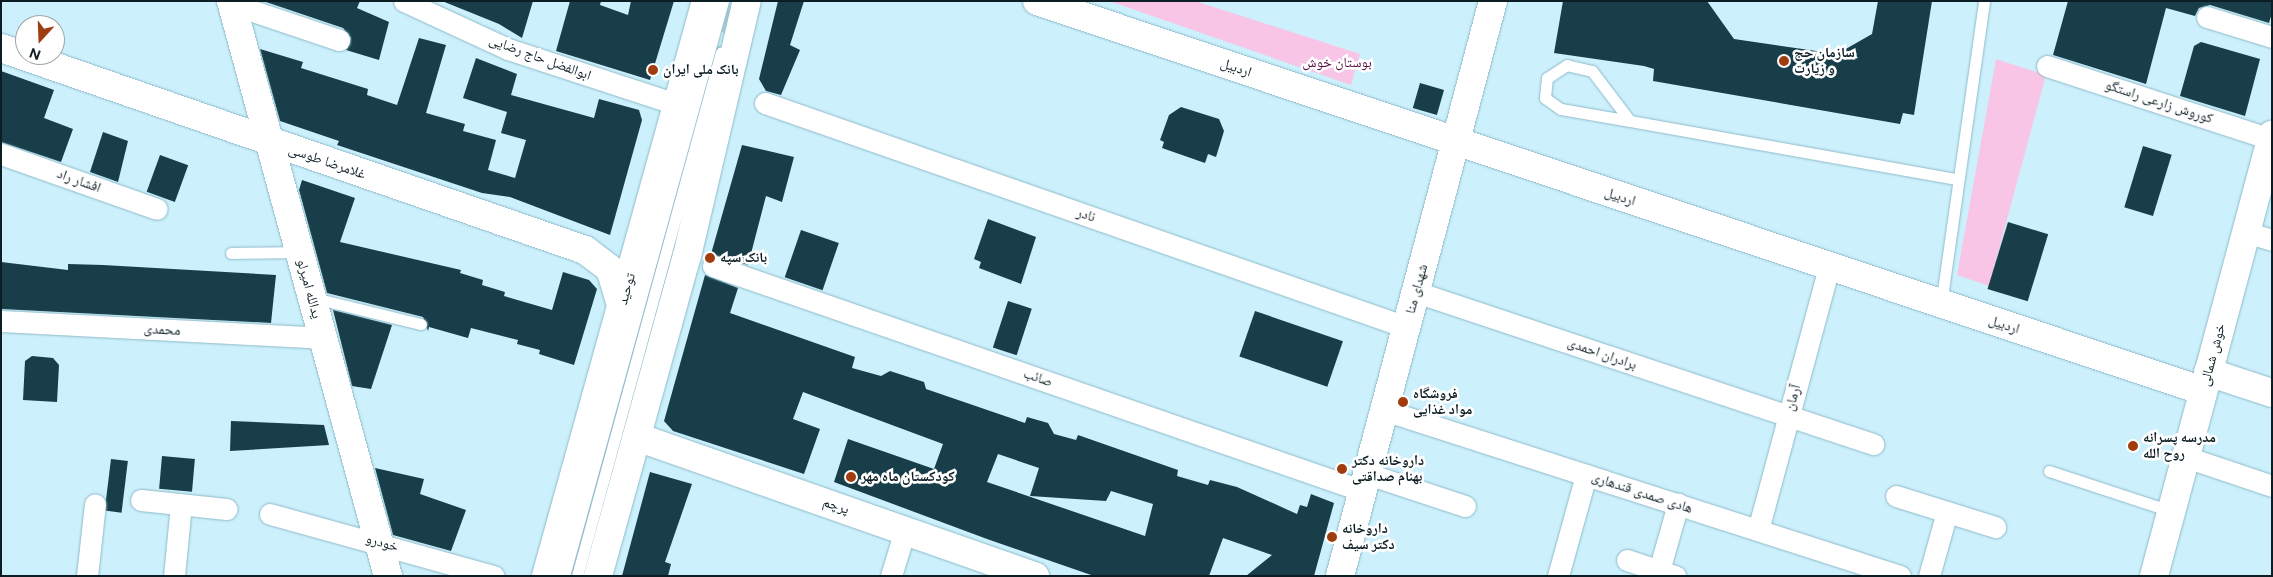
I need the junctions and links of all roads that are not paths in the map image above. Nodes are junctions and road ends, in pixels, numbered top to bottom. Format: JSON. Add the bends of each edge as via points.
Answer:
{"nodes":[{"id":1,"x":404,"y":1,"type":"edge"},
{"id":2,"x":706,"y":1,"type":"edge"},
{"id":3,"x":723,"y":1,"type":"edge"},
{"id":4,"x":735,"y":1,"type":"edge"},
{"id":5,"x":747,"y":1,"type":"edge"},
{"id":6,"x":1037,"y":1,"type":"edge"},
{"id":7,"x":1493,"y":1,"type":"edge"},
{"id":8,"x":1984,"y":1,"type":"edge"},
{"id":9,"x":232,"y":3,"type":"edge"},
{"id":10,"x":2207,"y":17,"type":"dead end"},
{"id":11,"x":2272,"y":37,"type":"edge"},
{"id":12,"x":339,"y":40,"type":"dead end"},
{"id":13,"x":1,"y":48,"type":"edge"},
{"id":14,"x":2047,"y":66,"type":"dead end"},
{"id":15,"x":765,"y":103,"type":"dead end"},
{"id":16,"x":679,"y":106,"type":"junction"},
{"id":17,"x":1630,"y":121,"type":"junction"},
{"id":18,"x":2271,"y":137,"type":"edge"},
{"id":19,"x":270,"y":142,"type":"junction"},
{"id":20,"x":1455,"y":142,"type":"junction"},
{"id":21,"x":1,"y":154,"type":"edge"},
{"id":22,"x":1957,"y":179,"type":"junction"},
{"id":23,"x":158,"y":209,"type":"dead end"},
{"id":24,"x":2246,"y":232,"type":"junction"},
{"id":25,"x":2272,"y":240,"type":"edge"},
{"id":26,"x":299,"y":252,"type":"junction"},
{"id":27,"x":231,"y":253,"type":"dead end"},
{"id":28,"x":713,"y":266,"type":"dead end"},
{"id":29,"x":1829,"y":266,"type":"junction"},
{"id":30,"x":1416,"y":292,"type":"junction"},
{"id":31,"x":312,"y":298,"type":"junction"},
{"id":32,"x":1941,"y":304,"type":"junction"},
{"id":33,"x":622,"y":308,"type":"junction"},
{"id":34,"x":1,"y":321,"type":"edge"},
{"id":35,"x":421,"y":324,"type":"dead end"},
{"id":36,"x":1406,"y":327,"type":"junction"},
{"id":37,"x":322,"y":338,"type":"junction"},
{"id":38,"x":2206,"y":381,"type":"junction"},
{"id":39,"x":2272,"y":393,"type":"edge"},
{"id":40,"x":1384,"y":410,"type":"junction"},
{"id":41,"x":1788,"y":416,"type":"junction"},
{"id":42,"x":637,"y":437,"type":"junction"},
{"id":43,"x":1873,"y":444,"type":"dead end"},
{"id":44,"x":2186,"y":457,"type":"junction"},
{"id":45,"x":2049,"y":471,"type":"dead end"},
{"id":46,"x":1586,"y":474,"type":"junction"},
{"id":47,"x":1365,"y":482,"type":"junction"},
{"id":48,"x":2272,"y":486,"type":"edge"},
{"id":49,"x":1896,"y":496,"type":"dead end"},
{"id":50,"x":141,"y":500,"type":"dead end"},
{"id":51,"x":96,"y":504,"type":"dead end"},
{"id":52,"x":180,"y":504,"type":"junction"},
{"id":53,"x":1678,"y":504,"type":"junction"},
{"id":54,"x":1465,"y":506,"type":"dead end"},
{"id":55,"x":227,"y":509,"type":"dead end"},
{"id":56,"x":2171,"y":511,"type":"junction"},
{"id":57,"x":1947,"y":512,"type":"junction"},
{"id":58,"x":270,"y":514,"type":"dead end"},
{"id":59,"x":1995,"y":527,"type":"dead end"},
{"id":60,"x":905,"y":530,"type":"junction"},
{"id":61,"x":1758,"y":530,"type":"junction"},
{"id":62,"x":378,"y":542,"type":"junction"},
{"id":63,"x":1627,"y":560,"type":"dead end"},
{"id":64,"x":1667,"y":573,"type":"edge"},
{"id":65,"x":1890,"y":574,"type":"edge"},
{"id":66,"x":87,"y":576,"type":"edge"},
{"id":67,"x":174,"y":576,"type":"edge"},
{"id":68,"x":388,"y":576,"type":"edge"},
{"id":69,"x":494,"y":576,"type":"edge"},
{"id":70,"x":546,"y":576,"type":"edge"},
{"id":71,"x":564,"y":576,"type":"edge"},
{"id":72,"x":577,"y":576,"type":"edge"},
{"id":73,"x":598,"y":576,"type":"edge"},
{"id":74,"x":891,"y":576,"type":"edge"},
{"id":75,"x":1035,"y":576,"type":"edge"},
{"id":76,"x":1340,"y":576,"type":"edge"},
{"id":77,"x":1558,"y":576,"type":"edge"},
{"id":78,"x":1929,"y":576,"type":"edge"},
{"id":79,"x":2154,"y":576,"type":"edge"}],
"edges":[{"from":1,"to":16,"type":"street","name":"ابوالفضل حاج رضایی","via":[[508,49]]},
{"from":2,"to":16,"type":"street","name":"توحید"},
{"from":3,"to":71,"type":"lane"},
{"from":4,"to":72,"type":"lane"},
{"from":5,"to":42,"type":"street","via":[[687,256]]},
{"from":6,"to":20,"type":"street","name":"اردبیل"},
{"from":7,"to":20,"type":"street","name":"شهدای منا"},
{"from":8,"to":22,"type":"lane"},
{"from":9,"to":12,"type":"street"},
{"from":9,"to":19,"type":"street","name":"یدالله امیرلو"},
{"from":10,"to":11,"type":"street"},
{"from":13,"to":19,"type":"street","name":"غلامرضا طوسی"},
{"from":14,"to":18,"type":"street","name":"کوروش زارعی راستگو"},
{"from":15,"to":36,"type":"street","name":"نادر"},
{"from":16,"to":33,"type":"street","name":"توحید"},
{"from":17,"to":17,"type":"lane","via":[[1592,71],[1567,65],[1547,78],[1545,98],[1561,109]]},
{"from":17,"to":22,"type":"lane"},
{"from":18,"to":24,"type":"street","name":"خوش شمالی"},
{"from":19,"to":26,"type":"street","name":"یدالله امیرلو"},
{"from":19,"to":33,"type":"street","name":"غلامرضا طوسی","via":[[585,250],[610,269]]},
{"from":20,"to":29,"type":"street","name":"اردبیل"},
{"from":20,"to":30,"type":"street","name":"شهدای منا"},
{"from":21,"to":23,"type":"street","name":"افشار راد"},
{"from":22,"to":32,"type":"lane"},
{"from":24,"to":25,"type":"street"},
{"from":24,"to":38,"type":"street","name":"خوش شمالی"},
{"from":26,"to":27,"type":"lane"},
{"from":26,"to":31,"type":"street","name":"یدالله امیرلو"},
{"from":28,"to":47,"type":"street","name":"صائب"},
{"from":29,"to":32,"type":"street","name":"اردبیل"},
{"from":29,"to":41,"type":"street","name":"آرمان"},
{"from":30,"to":36,"type":"street","name":"شهدای منا"},
{"from":30,"to":41,"type":"street","name":"برادران احمدی"},
{"from":31,"to":35,"type":"lane"},
{"from":31,"to":37,"type":"street","name":"یدالله امیرلو"},
{"from":32,"to":38,"type":"street","name":"اردبیل"},
{"from":33,"to":70,"type":"street","name":"توحید"},
{"from":34,"to":37,"type":"street","name":"محمدی"},
{"from":36,"to":40,"type":"street","name":"شهدای منا"},
{"from":37,"to":62,"type":"street","name":"یدالله امیرلو"},
{"from":38,"to":39,"type":"street","name":"اردبیل"},
{"from":38,"to":44,"type":"street","name":"خوش شمالی"},
{"from":40,"to":46,"type":"street","name":"هادی صمدی قندهاری"},
{"from":40,"to":47,"type":"street","name":"شهدای منا"},
{"from":41,"to":43,"type":"street","name":"برادران احمدی"},
{"from":41,"to":61,"type":"street","name":"آرمان"},
{"from":42,"to":60,"type":"street","name":"پرچم"},
{"from":42,"to":73,"type":"street"},
{"from":44,"to":48,"type":"street"},
{"from":44,"to":56,"type":"street","name":"خوش شمالی"},
{"from":45,"to":56,"type":"lane"},
{"from":46,"to":53,"type":"street","name":"هادی صمدی قندهاری"},
{"from":46,"to":77,"type":"street"},
{"from":47,"to":54,"type":"street","name":"صائب"},
{"from":47,"to":76,"type":"street","name":"شهدای منا"},
{"from":49,"to":57,"type":"street"},
{"from":50,"to":52,"type":"street"},
{"from":51,"to":66,"type":"street"},
{"from":52,"to":55,"type":"street"},
{"from":52,"to":67,"type":"street"},
{"from":53,"to":61,"type":"street","name":"هادی صمدی قندهاری"},
{"from":53,"to":64,"type":"street"},
{"from":56,"to":79,"type":"street","name":"خوش شمالی"},
{"from":57,"to":59,"type":"street"},
{"from":57,"to":78,"type":"street"},
{"from":58,"to":62,"type":"street","name":"خودرو"},
{"from":60,"to":74,"type":"street"},
{"from":60,"to":75,"type":"street","name":"پرچم"},
{"from":61,"to":65,"type":"street","name":"هادی صمدی قندهاری"},
{"from":62,"to":68,"type":"street","name":"یدالله امیرلو"},
{"from":62,"to":69,"type":"street","name":"خودرو"},
{"from":63,"to":64,"type":"street"}]}
